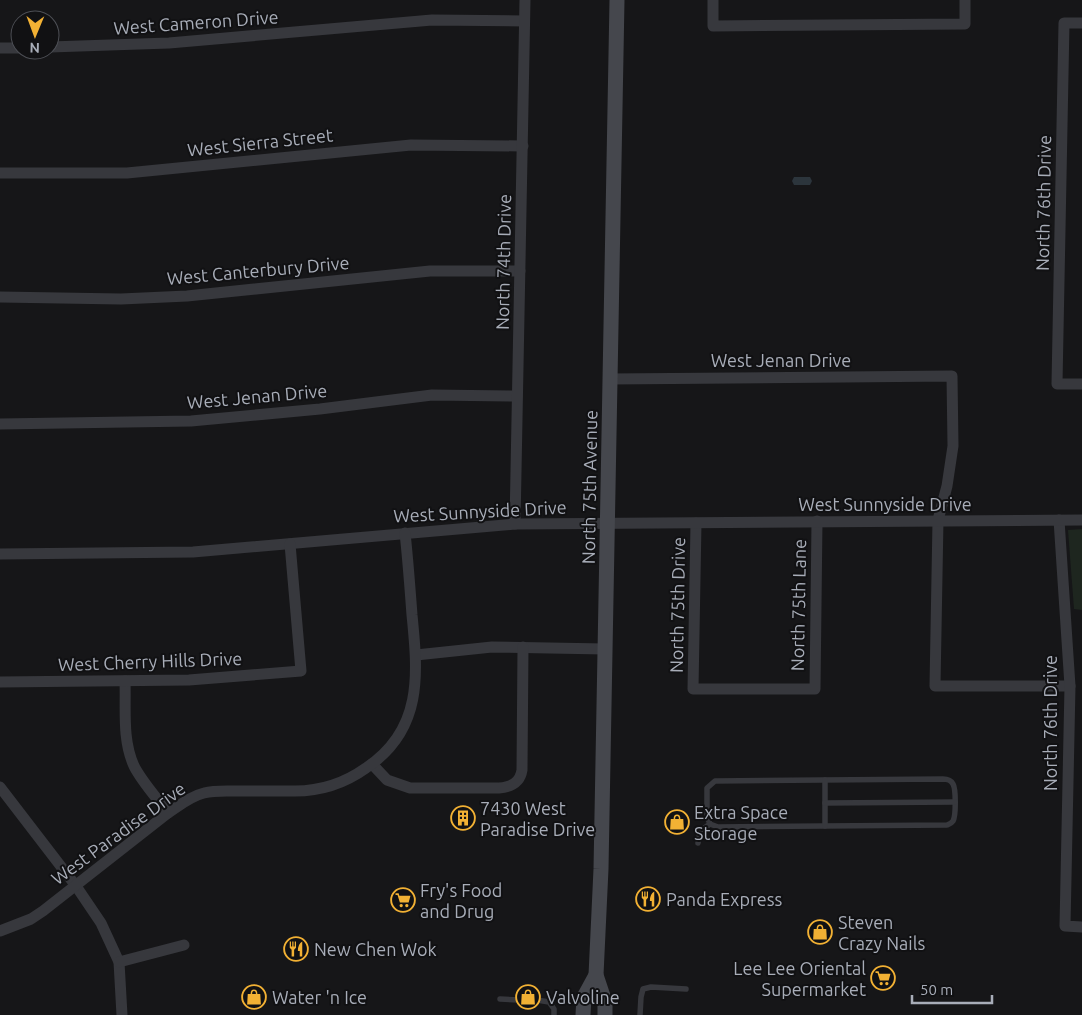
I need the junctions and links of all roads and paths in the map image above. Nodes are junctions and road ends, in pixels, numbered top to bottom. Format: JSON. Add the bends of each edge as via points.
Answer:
{"nodes":[{"id":1,"x":525,"y":0,"type":"edge"},
{"id":2,"x":617,"y":0,"type":"edge"},
{"id":3,"x":713,"y":0,"type":"edge"},
{"id":4,"x":965,"y":0,"type":"edge"},
{"id":5,"x":524,"y":21,"type":"junction"},
{"id":6,"x":1082,"y":23,"type":"edge"},
{"id":7,"x":60,"y":47,"type":"edge"},
{"id":8,"x":523,"y":146,"type":"junction"},
{"id":9,"x":0,"y":173,"type":"edge"},
{"id":10,"x":520,"y":271,"type":"junction"},
{"id":11,"x":0,"y":297,"type":"edge"},
{"id":12,"x":610,"y":379,"type":"junction"},
{"id":13,"x":1082,"y":384,"type":"edge"},
{"id":14,"x":517,"y":396,"type":"junction"},
{"id":15,"x":0,"y":424,"type":"edge"},
{"id":16,"x":938,"y":520,"type":"junction"},
{"id":17,"x":1059,"y":520,"type":"junction"},
{"id":18,"x":1082,"y":520,"type":"edge"},
{"id":19,"x":817,"y":522,"type":"junction"},
{"id":20,"x":607,"y":523,"type":"junction"},
{"id":21,"x":696,"y":523,"type":"junction"},
{"id":22,"x":515,"y":524,"type":"junction"},
{"id":23,"x":405,"y":533,"type":"junction"},
{"id":24,"x":290,"y":544,"type":"junction"},
{"id":25,"x":0,"y":554,"type":"edge"},
{"id":26,"x":523,"y":646,"type":"junction"},
{"id":27,"x":605,"y":649,"type":"junction"},
{"id":28,"x":416,"y":655,"type":"junction"},
{"id":29,"x":125,"y":681,"type":"junction"},
{"id":30,"x":0,"y":682,"type":"edge"},
{"id":31,"x":1070,"y":686,"type":"junction"},
{"id":32,"x":693,"y":689,"type":"joint"},
{"id":33,"x":372,"y":764,"type":"junction"},
{"id":34,"x":825,"y":780,"type":"junction"},
{"id":35,"x":0,"y":788,"type":"edge"},
{"id":36,"x":825,"y":802,"type":"junction"},
{"id":37,"x":955,"y":802,"type":"junction"},
{"id":38,"x":168,"y":813,"type":"junction"},
{"id":39,"x":710,"y":824,"type":"junction"},
{"id":40,"x":825,"y":826,"type":"junction"},
{"id":41,"x":698,"y":843,"type":"dead end"},
{"id":42,"x":76,"y":886,"type":"junction"},
{"id":43,"x":1082,"y":927,"type":"edge"},
{"id":44,"x":0,"y":931,"type":"edge"},
{"id":45,"x":184,"y":944,"type":"dead end"},
{"id":46,"x":119,"y":962,"type":"junction"},
{"id":47,"x":596,"y":975,"type":"junction"},
{"id":48,"x":686,"y":989,"type":"dead end"},
{"id":49,"x":500,"y":999,"type":"dead end"},
{"id":50,"x":519,"y":1000,"type":"dead end"},
{"id":51,"x":537,"y":1000,"type":"dead end"},
{"id":52,"x":122,"y":1015,"type":"edge"},
{"id":53,"x":554,"y":1015,"type":"edge"},
{"id":54,"x":583,"y":1015,"type":"edge"},
{"id":55,"x":605,"y":1015,"type":"edge"},
{"id":56,"x":640,"y":1015,"type":"edge"}],
"edges":[{"from":1,"to":5,"type":"street","name":"North 74th Drive"},
{"from":2,"to":12,"type":"main road","name":"North 75th Avenue"},
{"from":3,"to":4,"type":"street","via":[[713,26],[965,24]]},
{"from":5,"to":7,"type":"street","name":"West Cameron Drive","via":[[432,20],[169,43]]},
{"from":5,"to":8,"type":"street","name":"North 74th Drive"},
{"from":6,"to":13,"type":"street","name":"North 76th Drive","via":[[1064,23],[1057,384]]},
{"from":8,"to":9,"type":"street","name":"West Sierra Street","via":[[411,145],[127,173]]},
{"from":8,"to":10,"type":"street","name":"North 74th Drive"},
{"from":10,"to":11,"type":"street","name":"West Canterbury Drive","via":[[430,271],[187,296],[121,299]]},
{"from":10,"to":14,"type":"street","name":"North 74th Drive"},
{"from":12,"to":16,"type":"street","name":"West Jenan Drive","via":[[952,376],[953,446]]},
{"from":12,"to":20,"type":"main road","name":"North 75th Avenue"},
{"from":14,"to":15,"type":"street","name":"West Jenan Drive","via":[[432,395],[191,421]]},
{"from":14,"to":22,"type":"street","name":"North 74th Drive"},
{"from":16,"to":17,"type":"street","name":"West Sunnyside Drive"},
{"from":16,"to":19,"type":"street","name":"West Sunnyside Drive"},
{"from":16,"to":31,"type":"street","via":[[935,686]]},
{"from":17,"to":18,"type":"street","name":"West Sunnyside Drive"},
{"from":17,"to":31,"type":"street","name":"North 76th Drive"},
{"from":19,"to":21,"type":"street","name":"West Sunnyside Drive"},
{"from":19,"to":32,"type":"street","name":"North 75th Lane","via":[[815,689]]},
{"from":20,"to":21,"type":"street","name":"West Sunnyside Drive"},
{"from":20,"to":22,"type":"street","name":"West Sunnyside Drive"},
{"from":20,"to":27,"type":"main road","name":"North 75th Avenue"},
{"from":21,"to":32,"type":"street","name":"North 75th Drive"},
{"from":22,"to":23,"type":"street","name":"West Sunnyside Drive"},
{"from":23,"to":24,"type":"street","name":"West Sunnyside Drive"},
{"from":23,"to":28,"type":"street"},
{"from":24,"to":25,"type":"street","name":"West Sunnyside Drive","via":[[193,552]]},
{"from":24,"to":29,"type":"street","name":"West Cherry Hills Drive","via":[[300,672]]},
{"from":26,"to":27,"type":"street"},
{"from":26,"to":28,"type":"street"},
{"from":26,"to":33,"type":"street","via":[[522,770],[513,785],[499,788],[410,788],[387,780]]},
{"from":27,"to":47,"type":"main road","name":"North 75th Avenue"},
{"from":28,"to":33,"type":"street","via":[[416,684],[411,709],[396,739]]},
{"from":29,"to":30,"type":"street","name":"West Cherry Hills Drive"},
{"from":29,"to":38,"type":"street","via":[[126,737],[131,758]]},
{"from":31,"to":43,"type":"street","name":"North 76th Drive","via":[[1066,926]]},
{"from":33,"to":38,"type":"street","name":"West Paradise Drive","via":[[343,781],[319,789],[217,790],[192,798]]},
{"from":34,"to":36,"type":"lane"},
{"from":34,"to":37,"type":"lane","via":[[947,779],[954,785]]},
{"from":34,"to":39,"type":"lane","via":[[715,781],[706,793]]},
{"from":35,"to":42,"type":"street"},
{"from":36,"to":37,"type":"lane"},
{"from":36,"to":40,"type":"lane"},
{"from":37,"to":40,"type":"lane","via":[[954,820],[947,825]]},
{"from":38,"to":42,"type":"street","name":"West Paradise Drive"},
{"from":39,"to":40,"type":"lane","via":[[718,827]]},
{"from":39,"to":41,"type":"lane","via":[[700,831]]},
{"from":42,"to":44,"type":"street","name":"West Paradise Drive","via":[[31,919]]},
{"from":42,"to":46,"type":"street","via":[[101,923]]},
{"from":45,"to":46,"type":"street"},
{"from":46,"to":52,"type":"street"},
{"from":47,"to":54,"type":"main road","name":"North 75th Avenue","via":[[584,997]]},
{"from":47,"to":55,"type":"main road","name":"North 75th Avenue","via":[[605,1002]]},
{"from":48,"to":56,"type":"lane","via":[[643,989]]},
{"from":49,"to":50,"type":"lane"},
{"from":51,"to":53,"type":"lane","via":[[549,1002]]}]}
